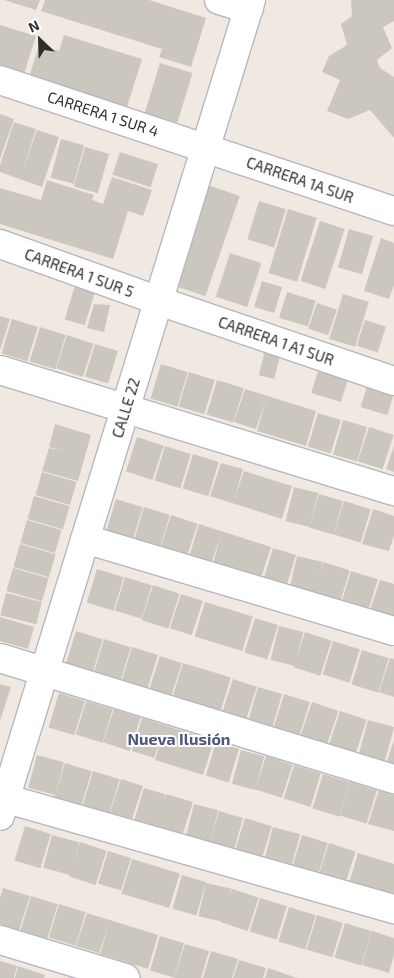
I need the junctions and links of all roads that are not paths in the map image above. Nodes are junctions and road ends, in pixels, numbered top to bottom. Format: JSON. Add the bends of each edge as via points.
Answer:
{"nodes":[{"id":1,"x":219,"y":0,"type":"edge"},
{"id":2,"x":250,"y":5,"type":"edge"},
{"id":3,"x":0,"y":80,"type":"edge"},
{"id":4,"x":206,"y":148,"type":"junction"},
{"id":5,"x":394,"y":211,"type":"edge"},
{"id":6,"x":0,"y":244,"type":"edge"},
{"id":7,"x":159,"y":301,"type":"junction"},
{"id":8,"x":0,"y":370,"type":"edge"},
{"id":9,"x":394,"y":381,"type":"edge"},
{"id":10,"x":126,"y":408,"type":"junction"},
{"id":11,"x":394,"y":491,"type":"edge"},
{"id":12,"x":85,"y":540,"type":"junction"},
{"id":13,"x":394,"y":631,"type":"edge"},
{"id":14,"x":0,"y":658,"type":"edge"},
{"id":15,"x":45,"y":671,"type":"junction"},
{"id":16,"x":394,"y":780,"type":"edge"},
{"id":17,"x":2,"y":804,"type":"edge"},
{"id":18,"x":394,"y":909,"type":"edge"},
{"id":19,"x":0,"y":940,"type":"edge"},
{"id":20,"x":125,"y":978,"type":"edge"}],
"edges":[{"from":1,"to":2,"type":"street"},
{"from":2,"to":4,"type":"street","name":"CALLE 22"},
{"from":3,"to":4,"type":"street","name":"CARRERA 1 SUR 4"},
{"from":4,"to":5,"type":"street","name":"CARRERA 1A SUR"},
{"from":4,"to":7,"type":"street","name":"CALLE 22"},
{"from":6,"to":7,"type":"street","name":"CARRERA 1 SUR 5"},
{"from":7,"to":9,"type":"street","name":"CARRERA 1 A1 SUR"},
{"from":7,"to":10,"type":"street","name":"CALLE 22"},
{"from":8,"to":10,"type":"street"},
{"from":10,"to":11,"type":"street"},
{"from":10,"to":12,"type":"street","name":"CALLE 22"},
{"from":12,"to":13,"type":"street"},
{"from":12,"to":15,"type":"street","name":"CALLE 22"},
{"from":14,"to":15,"type":"street"},
{"from":15,"to":16,"type":"street"},
{"from":15,"to":17,"type":"street","name":"CALLE 22"},
{"from":17,"to":18,"type":"street"},
{"from":19,"to":20,"type":"street"}]}
